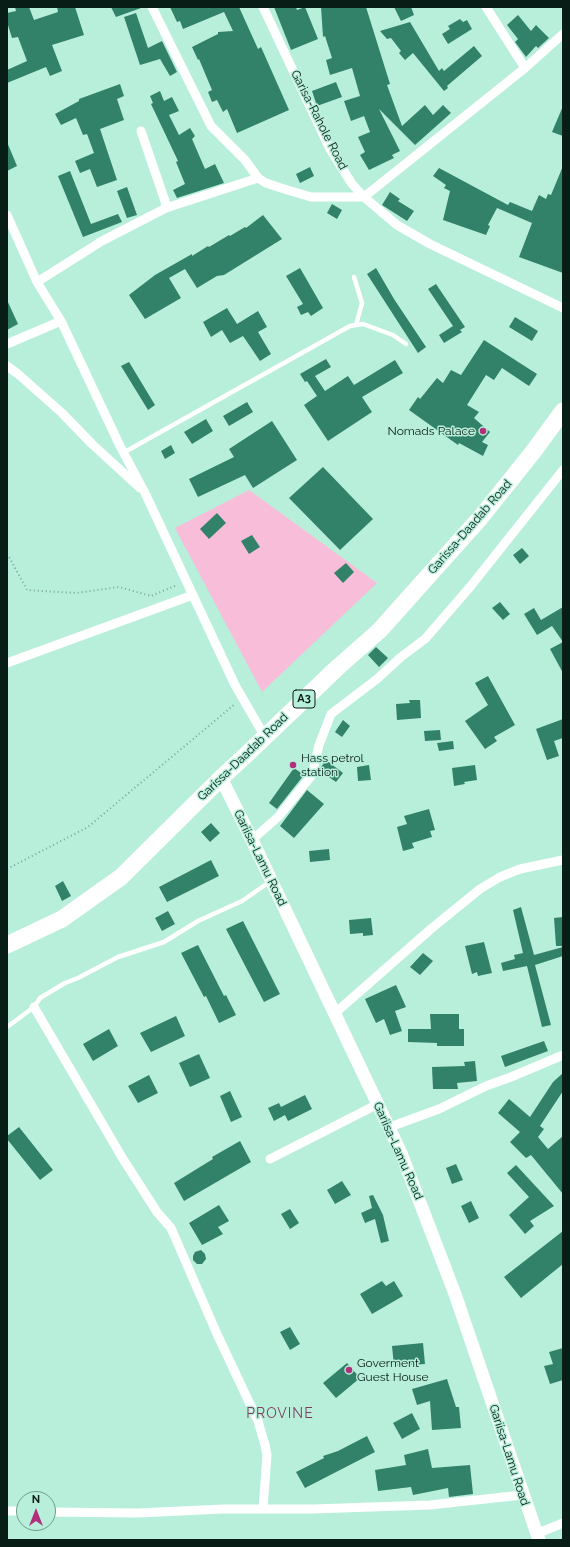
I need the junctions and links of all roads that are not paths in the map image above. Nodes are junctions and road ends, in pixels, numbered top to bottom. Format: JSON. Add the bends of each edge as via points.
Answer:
{"nodes":[{"id":1,"x":152,"y":7,"type":"edge"},
{"id":2,"x":263,"y":7,"type":"edge"},
{"id":3,"x":486,"y":7,"type":"edge"},
{"id":4,"x":563,"y":34,"type":"edge"},
{"id":5,"x":525,"y":68,"type":"junction"},
{"id":6,"x":141,"y":131,"type":"dead end"},
{"id":7,"x":258,"y":178,"type":"junction"},
{"id":8,"x":364,"y":197,"type":"junction"},
{"id":9,"x":166,"y":208,"type":"junction"},
{"id":10,"x":7,"y":215,"type":"edge"},
{"id":11,"x":354,"y":277,"type":"dead end"},
{"id":12,"x":37,"y":282,"type":"junction"},
{"id":13,"x":563,"y":308,"type":"edge"},
{"id":14,"x":61,"y":321,"type":"junction"},
{"id":15,"x":356,"y":325,"type":"junction"},
{"id":16,"x":7,"y":344,"type":"edge"},
{"id":17,"x":406,"y":344,"type":"dead end"},
{"id":18,"x":7,"y":366,"type":"edge"},
{"id":19,"x":563,"y":411,"type":"edge"},
{"id":20,"x":124,"y":453,"type":"junction"},
{"id":21,"x":563,"y":470,"type":"edge"},
{"id":22,"x":145,"y":493,"type":"junction"},
{"id":23,"x":193,"y":595,"type":"junction"},
{"id":24,"x":7,"y":663,"type":"edge"},
{"id":25,"x":265,"y":736,"type":"junction"},
{"id":26,"x":221,"y":778,"type":"junction"},
{"id":27,"x":252,"y":840,"type":"junction"},
{"id":28,"x":563,"y":860,"type":"edge"},
{"id":29,"x":271,"y":881,"type":"junction"},
{"id":30,"x":7,"y":945,"type":"edge"},
{"id":31,"x":34,"y":1007,"type":"junction"},
{"id":32,"x":334,"y":1014,"type":"junction"},
{"id":33,"x":7,"y":1027,"type":"edge"},
{"id":34,"x":563,"y":1055,"type":"edge"},
{"id":35,"x":378,"y":1104,"type":"junction"},
{"id":36,"x":390,"y":1127,"type":"junction"},
{"id":37,"x":270,"y":1159,"type":"dead end"},
{"id":38,"x":522,"y":1495,"type":"junction"},
{"id":39,"x":263,"y":1509,"type":"junction"},
{"id":40,"x":56,"y":1512,"type":"edge"},
{"id":41,"x":563,"y":1522,"type":"edge"},
{"id":42,"x":537,"y":1537,"type":"edge"}],
"edges":[{"from":1,"to":7,"type":"street","via":[[211,126],[245,160]]},
{"from":2,"to":8,"type":"street","name":"Garisa-Rahole Road","via":[[330,149],[352,184]]},
{"from":3,"to":5,"type":"street"},
{"from":4,"to":5,"type":"street"},
{"from":5,"to":8,"type":"street"},
{"from":6,"to":9,"type":"street"},
{"from":7,"to":8,"type":"street","via":[[266,183],[311,196]]},
{"from":7,"to":9,"type":"street"},
{"from":8,"to":13,"type":"street","name":"Garisa-Rahole Road","via":[[397,225],[430,244]]},
{"from":9,"to":12,"type":"street","via":[[102,241]]},
{"from":10,"to":12,"type":"street"},
{"from":11,"to":15,"type":"lane","via":[[362,303]]},
{"from":12,"to":14,"type":"street"},
{"from":14,"to":16,"type":"street"},
{"from":14,"to":20,"type":"street"},
{"from":15,"to":17,"type":"lane","via":[[363,324],[393,335]]},
{"from":15,"to":20,"type":"lane","via":[[350,326]]},
{"from":18,"to":22,"type":"street","via":[[62,413]]},
{"from":19,"to":25,"type":"highway","name":"Garissa-Daadab Road","number":"A3","via":[[481,518],[380,630]]},
{"from":20,"to":22,"type":"street"},
{"from":21,"to":27,"type":"street","via":[[424,639],[331,714],[319,745],[312,775],[279,816]]},
{"from":22,"to":23,"type":"street"},
{"from":23,"to":24,"type":"street"},
{"from":23,"to":25,"type":"street","via":[[225,665]]},
{"from":25,"to":26,"type":"highway","name":"Garissa-Daadab Road","number":"A3"},
{"from":26,"to":27,"type":"street","name":"Gariisa-Lamu Road"},
{"from":26,"to":30,"type":"highway","name":"Garissa-Daadab Road","number":"A3","via":[[121,877],[62,919]]},
{"from":27,"to":29,"type":"street","name":"Gariisa-Lamu Road"},
{"from":28,"to":32,"type":"street","via":[[520,869],[500,876],[480,889]]},
{"from":29,"to":31,"type":"lane","via":[[242,901],[198,921],[164,942],[118,958],[65,983],[40,998]]},
{"from":29,"to":32,"type":"street","name":"Gariisa-Lamu Road"},
{"from":31,"to":33,"type":"lane"},
{"from":31,"to":39,"type":"street","via":[[124,1159],[157,1212],[171,1228],[258,1421],[267,1456]]},
{"from":32,"to":35,"type":"street","name":"Gariisa-Lamu Road"},
{"from":34,"to":36,"type":"street","via":[[486,1086],[439,1109]]},
{"from":35,"to":36,"type":"street","name":"Gariisa-Lamu Road"},
{"from":35,"to":37,"type":"street"},
{"from":36,"to":38,"type":"street","name":"Gariisa-Lamu Road","via":[[445,1264]]},
{"from":38,"to":39,"type":"street","via":[[430,1505]]},
{"from":38,"to":42,"type":"street","name":"Gariisa-Lamu Road"},
{"from":39,"to":40,"type":"street","via":[[138,1513]]},
{"from":41,"to":42,"type":"street"}]}
